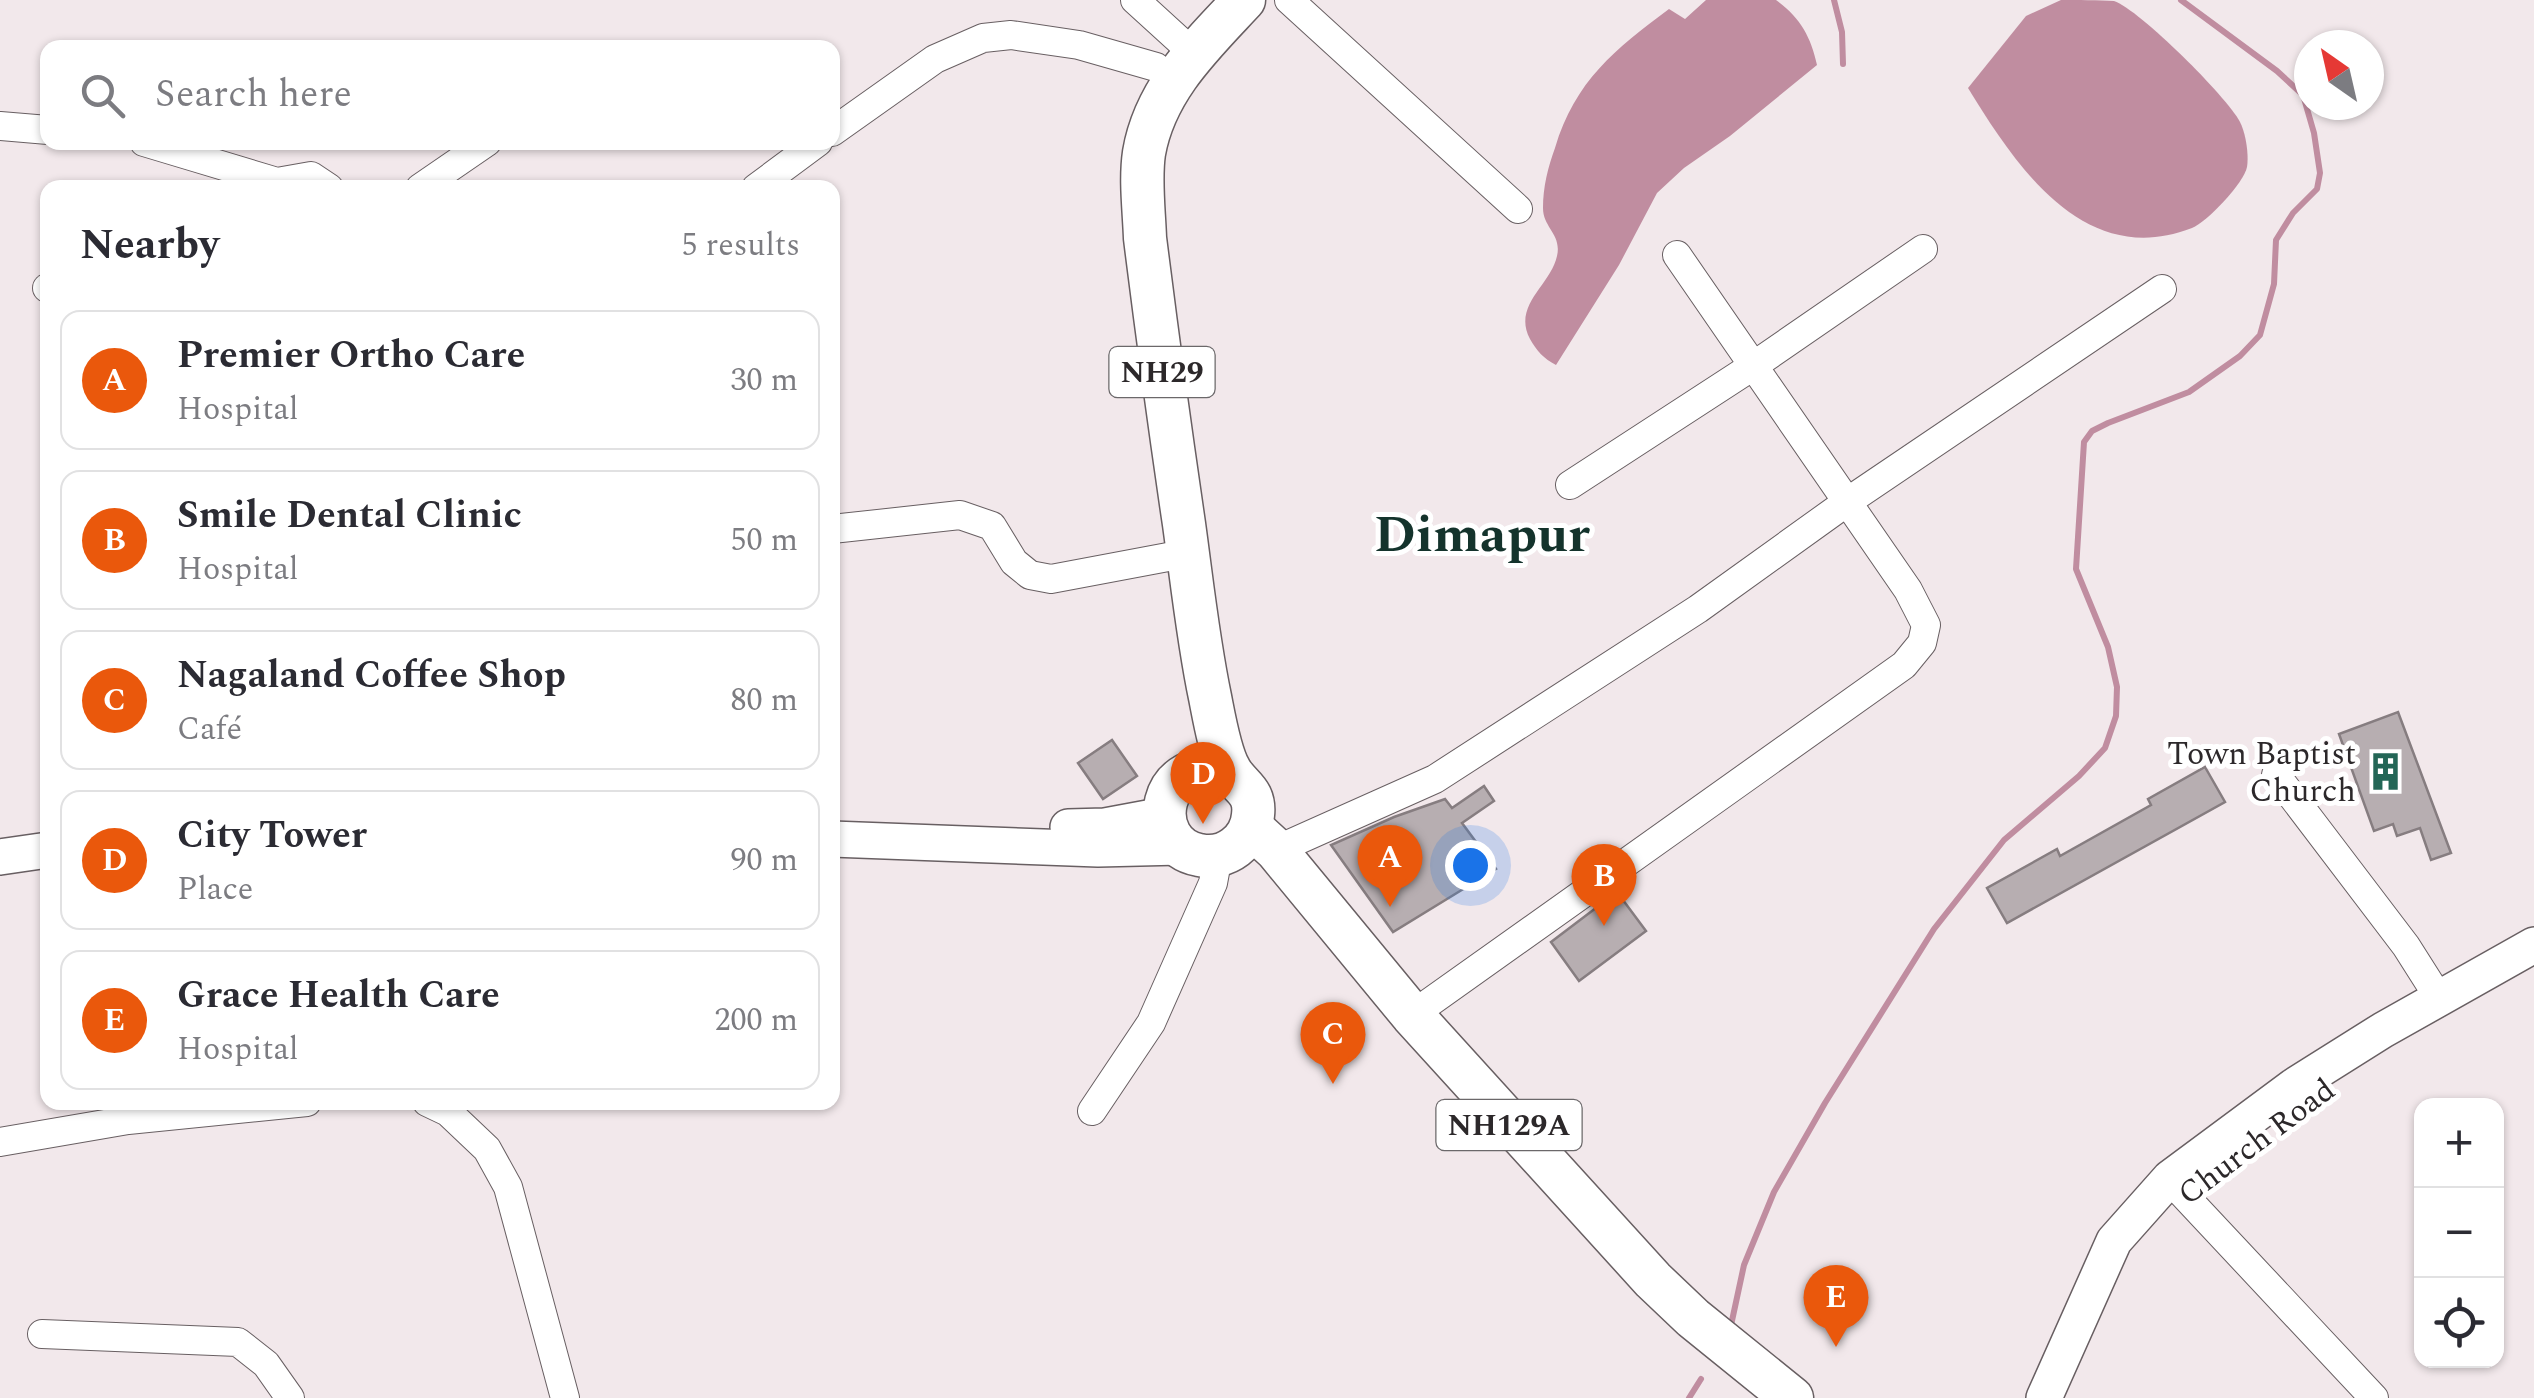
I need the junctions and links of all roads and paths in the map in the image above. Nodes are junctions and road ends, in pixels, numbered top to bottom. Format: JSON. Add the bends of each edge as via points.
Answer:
{"nodes":[{"id":1,"x":1135,"y":0,"type":"edge"},
{"id":2,"x":1218,"y":0,"type":"edge"},
{"id":3,"x":1244,"y":0,"type":"edge"},
{"id":4,"x":1289,"y":0,"type":"edge"},
{"id":5,"x":1168,"y":54,"type":"junction"},
{"id":6,"x":0,"y":126,"type":"edge"},
{"id":7,"x":840,"y":126,"type":"edge"},
{"id":8,"x":40,"y":129,"type":"edge"},
{"id":9,"x":171,"y":150,"type":"edge"},
{"id":10,"x":475,"y":150,"type":"edge"},
{"id":11,"x":807,"y":150,"type":"edge"},
{"id":12,"x":270,"y":180,"type":"edge"},
{"id":13,"x":289,"y":180,"type":"edge"},
{"id":14,"x":318,"y":180,"type":"edge"},
{"id":15,"x":431,"y":180,"type":"edge"},
{"id":16,"x":767,"y":180,"type":"edge"},
{"id":17,"x":1518,"y":209,"type":"dead end"},
{"id":18,"x":1923,"y":248,"type":"dead end"},
{"id":19,"x":1677,"y":254,"type":"dead end"},
{"id":20,"x":2162,"y":290,"type":"dead end"},
{"id":21,"x":1754,"y":366,"type":"junction"},
{"id":22,"x":1570,"y":485,"type":"dead end"},
{"id":23,"x":1846,"y":502,"type":"junction"},
{"id":24,"x":840,"y":528,"type":"edge"},
{"id":25,"x":1168,"y":557,"type":"junction"},
{"id":26,"x":1212,"y":771,"type":"junction"},
{"id":27,"x":2276,"y":775,"type":"dead end"},
{"id":28,"x":840,"y":819,"type":"edge"},
{"id":29,"x":40,"y":833,"type":"edge"},
{"id":30,"x":0,"y":837,"type":"edge"},
{"id":31,"x":840,"y":839,"type":"edge"},
{"id":32,"x":1221,"y":840,"type":"junction"},
{"id":33,"x":40,"y":851,"type":"edge"},
{"id":34,"x":0,"y":857,"type":"edge"},
{"id":35,"x":2534,"y":945,"type":"edge"},
{"id":36,"x":2534,"y":968,"type":"edge"},
{"id":37,"x":2439,"y":998,"type":"junction"},
{"id":38,"x":1412,"y":1015,"type":"junction"},
{"id":39,"x":227,"y":1110,"type":"edge"},
{"id":40,"x":444,"y":1110,"type":"edge"},
{"id":41,"x":1092,"y":1111,"type":"dead end"},
{"id":42,"x":0,"y":1142,"type":"edge"},
{"id":43,"x":2181,"y":1192,"type":"junction"},
{"id":44,"x":42,"y":1334,"type":"dead end"},
{"id":45,"x":290,"y":1398,"type":"edge"},
{"id":46,"x":565,"y":1398,"type":"edge"},
{"id":47,"x":1752,"y":1398,"type":"edge"},
{"id":48,"x":1792,"y":1398,"type":"edge"},
{"id":49,"x":2044,"y":1398,"type":"edge"},
{"id":50,"x":2067,"y":1398,"type":"edge"},
{"id":51,"x":2374,"y":1398,"type":"edge"}],
"edges":[{"from":1,"to":5,"type":"street"},
{"from":2,"to":5,"type":"highway","number":"NH29"},
{"from":3,"to":26,"type":"highway","number":"NH29","via":[[1166,92],[1144,154],[1145,238],[1212,709]]},
{"from":4,"to":17,"type":"street"},
{"from":5,"to":7,"type":"street","via":[[1011,35],[982,38],[935,59]]},
{"from":5,"to":25,"type":"highway","number":"NH29","via":[[1124,136],[1120,191]]},
{"from":6,"to":8,"type":"street"},
{"from":9,"to":12,"type":"street"},
{"from":10,"to":15,"type":"street"},
{"from":11,"to":16,"type":"street"},
{"from":13,"to":14,"type":"street"},
{"from":18,"to":21,"type":"street"},
{"from":19,"to":21,"type":"street"},
{"from":20,"to":23,"type":"street"},
{"from":21,"to":22,"type":"street"},
{"from":21,"to":23,"type":"street"},
{"from":23,"to":32,"type":"street","via":[[1698,609],[1435,779]]},
{"from":23,"to":38,"type":"street","via":[[1926,626],[1904,665]]},
{"from":24,"to":25,"type":"street","via":[[960,515],[979,519],[992,526],[1014,562],[1051,580]]},
{"from":25,"to":26,"type":"highway","number":"NH29"},
{"from":26,"to":32,"type":"highway","number":"NH29","via":[[1243,782],[1254,812]]},
{"from":26,"to":32,"type":"highway","via":[[1177,780],[1167,796]]},
{"from":27,"to":37,"type":"street"},
{"from":28,"to":32,"type":"main road","via":[[1075,828],[1132,822]]},
{"from":29,"to":30,"type":"main road"},
{"from":31,"to":32,"type":"main road","via":[[1098,849]]},
{"from":32,"to":38,"type":"highway","number":"NH129A"},
{"from":32,"to":41,"type":"street","via":[[1213,883],[1150,1023]]},
{"from":32,"to":47,"type":"highway","number":"NH129A","via":[[1298,905],[1650,1308]]},
{"from":33,"to":34,"type":"main road"},
{"from":35,"to":37,"type":"main road"},
{"from":36,"to":43,"type":"main road","name":"Church Road","via":[[2316,1092]]},
{"from":37,"to":49,"type":"main road","via":[[2294,1086],[2170,1178],[2114,1241]]},
{"from":38,"to":48,"type":"highway","number":"NH129A","via":[[1653,1280]]},
{"from":39,"to":42,"type":"street"},
{"from":40,"to":46,"type":"street","via":[[487,1150],[508,1187]]},
{"from":43,"to":50,"type":"main road","name":"Church Road","via":[[2148,1227]]},
{"from":43,"to":51,"type":"street"},
{"from":44,"to":45,"type":"street","via":[[238,1342],[266,1364]]}]}
